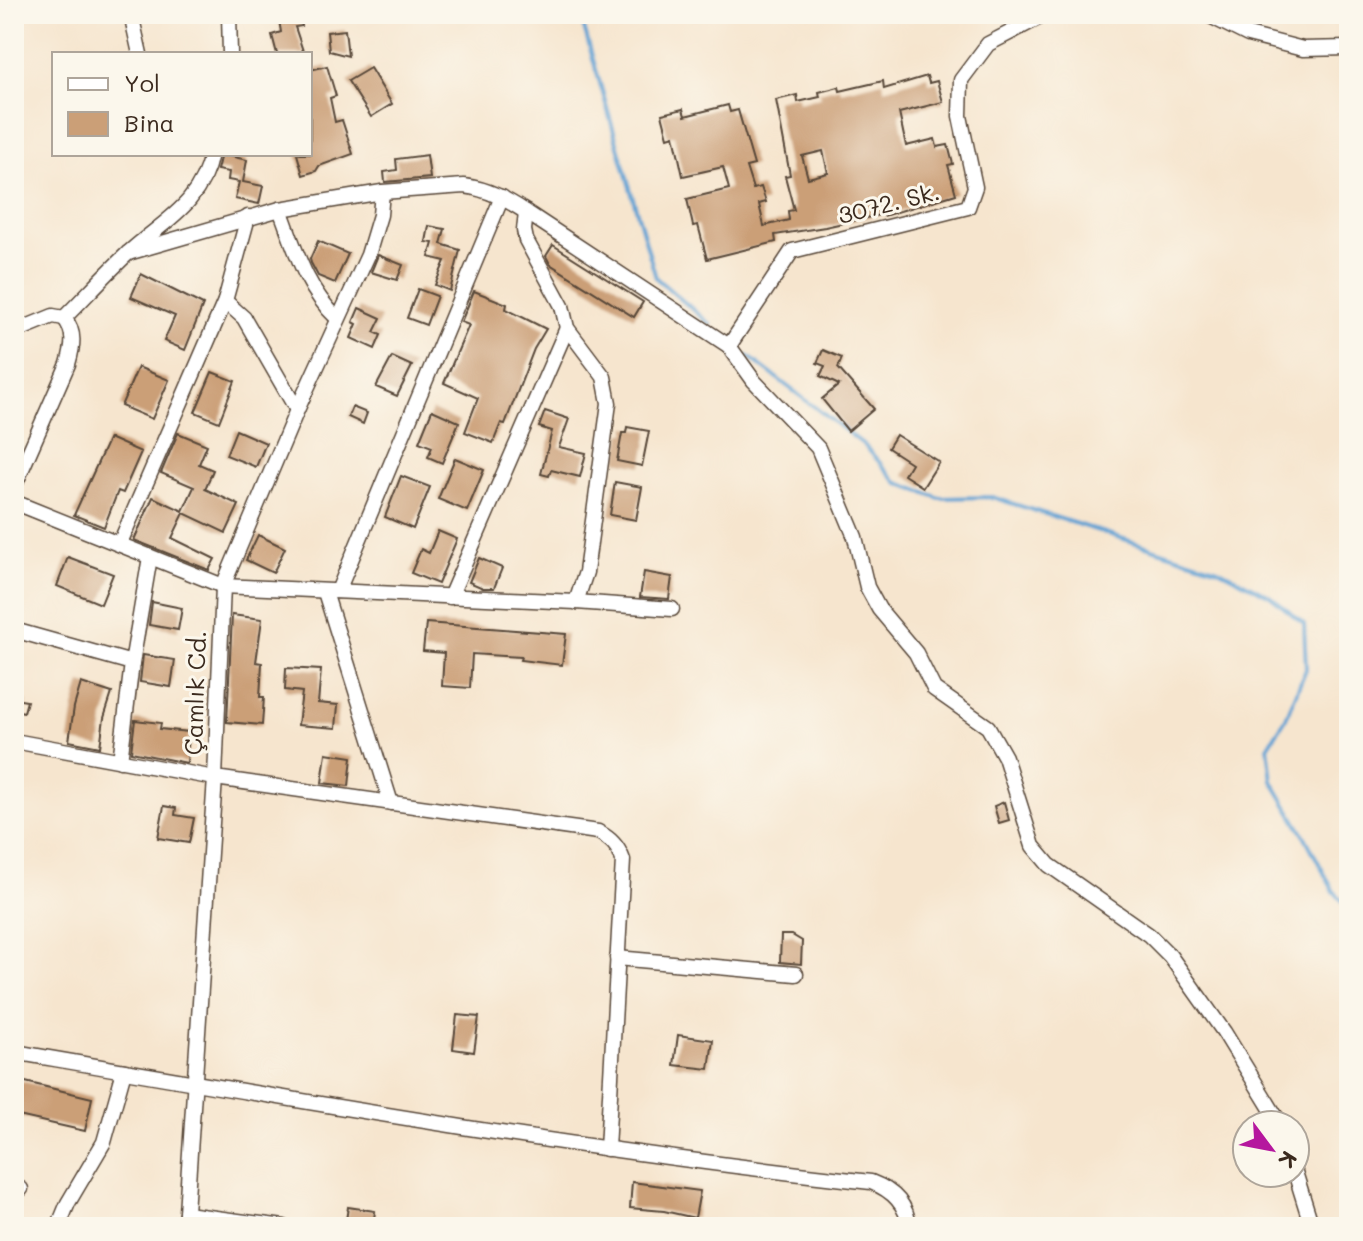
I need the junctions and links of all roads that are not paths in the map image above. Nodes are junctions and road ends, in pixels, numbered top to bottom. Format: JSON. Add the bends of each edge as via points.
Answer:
{"nodes":[{"id":1,"x":131,"y":14,"type":"edge"},
{"id":2,"x":229,"y":14,"type":"edge"},
{"id":3,"x":1046,"y":14,"type":"edge"},
{"id":4,"x":1206,"y":14,"type":"edge"},
{"id":5,"x":1349,"y":48,"type":"edge"},
{"id":6,"x":140,"y":52,"type":"edge"},
{"id":7,"x":230,"y":52,"type":"edge"},
{"id":8,"x":206,"y":156,"type":"edge"},
{"id":9,"x":382,"y":192,"type":"junction"},
{"id":10,"x":502,"y":197,"type":"junction"},
{"id":11,"x":280,"y":209,"type":"junction"},
{"id":12,"x":526,"y":212,"type":"junction"},
{"id":13,"x":248,"y":217,"type":"junction"},
{"id":14,"x":128,"y":253,"type":"junction"},
{"id":15,"x":225,"y":301,"type":"junction"},
{"id":16,"x":64,"y":318,"type":"junction"},
{"id":17,"x":337,"y":318,"type":"junction"},
{"id":18,"x":567,"y":328,"type":"junction"},
{"id":19,"x":14,"y":332,"type":"edge"},
{"id":20,"x":729,"y":346,"type":"junction"},
{"id":21,"x":297,"y":410,"type":"junction"},
{"id":22,"x":14,"y":487,"type":"edge"},
{"id":23,"x":14,"y":502,"type":"edge"},
{"id":24,"x":120,"y":543,"type":"junction"},
{"id":25,"x":150,"y":557,"type":"junction"},
{"id":26,"x":223,"y":586,"type":"junction"},
{"id":27,"x":332,"y":592,"type":"junction"},
{"id":28,"x":450,"y":597,"type":"junction"},
{"id":29,"x":576,"y":602,"type":"junction"},
{"id":30,"x":672,"y":609,"type":"dead end"},
{"id":31,"x":14,"y":630,"type":"edge"},
{"id":32,"x":132,"y":663,"type":"junction"},
{"id":33,"x":14,"y":741,"type":"edge"},
{"id":34,"x":120,"y":761,"type":"junction"},
{"id":35,"x":215,"y":778,"type":"junction"},
{"id":36,"x":391,"y":803,"type":"junction"},
{"id":37,"x":617,"y":958,"type":"junction"},
{"id":38,"x":796,"y":974,"type":"dead end"},
{"id":39,"x":14,"y":1052,"type":"edge"},
{"id":40,"x":124,"y":1071,"type":"junction"},
{"id":41,"x":195,"y":1085,"type":"junction"},
{"id":42,"x":1271,"y":1109,"type":"edge"},
{"id":43,"x":607,"y":1149,"type":"junction"},
{"id":44,"x":1300,"y":1189,"type":"edge"},
{"id":45,"x":186,"y":1221,"type":"edge"},
{"id":46,"x":58,"y":1227,"type":"edge"},
{"id":47,"x":284,"y":1227,"type":"edge"},
{"id":48,"x":909,"y":1227,"type":"edge"},
{"id":49,"x":1312,"y":1227,"type":"edge"}],
"edges":[{"from":1,"to":6,"type":"street"},
{"from":2,"to":7,"type":"street"},
{"from":3,"to":20,"type":"street","name":"3072. Sk.","via":[[988,44],[961,80],[960,116],[975,187],[968,207],[792,251]]},
{"from":4,"to":5,"type":"street","via":[[1248,35],[1303,49]]},
{"from":8,"to":14,"type":"street","via":[[197,191],[167,224]]},
{"from":9,"to":10,"type":"street","via":[[464,186]]},
{"from":9,"to":11,"type":"street"},
{"from":9,"to":17,"type":"street","name":"Çamlık Cd.","via":[[368,255]]},
{"from":10,"to":12,"type":"street"},
{"from":10,"to":27,"type":"street"},
{"from":11,"to":13,"type":"street"},
{"from":11,"to":17,"type":"street","via":[[305,275]]},
{"from":12,"to":18,"type":"street","via":[[526,240],[562,306]]},
{"from":12,"to":20,"type":"street"},
{"from":13,"to":14,"type":"street"},
{"from":13,"to":15,"type":"street"},
{"from":14,"to":16,"type":"street"},
{"from":15,"to":21,"type":"street","via":[[244,318]]},
{"from":15,"to":24,"type":"street"},
{"from":16,"to":19,"type":"street","via":[[53,316]]},
{"from":16,"to":22,"type":"street","via":[[73,333],[68,364]]},
{"from":17,"to":21,"type":"street","name":"Çamlık Cd."},
{"from":18,"to":28,"type":"street"},
{"from":18,"to":29,"type":"street","via":[[598,367],[609,403],[586,572]]},
{"from":20,"to":42,"type":"street","via":[[754,381],[818,448],[879,609],[916,653],[934,689],[988,727],[1005,757],[1033,846],[1049,865],[1149,935],[1170,956]]},
{"from":21,"to":26,"type":"street","name":"Çamlık Cd."},
{"from":23,"to":24,"type":"street"},
{"from":24,"to":25,"type":"street"},
{"from":25,"to":26,"type":"street"},
{"from":25,"to":32,"type":"street"},
{"from":26,"to":27,"type":"street"},
{"from":26,"to":35,"type":"street","name":"Çamlık Cd."},
{"from":27,"to":28,"type":"street"},
{"from":27,"to":36,"type":"street"},
{"from":28,"to":29,"type":"street"},
{"from":29,"to":30,"type":"street"},
{"from":31,"to":32,"type":"street"},
{"from":32,"to":34,"type":"street"},
{"from":33,"to":34,"type":"street"},
{"from":34,"to":35,"type":"street"},
{"from":35,"to":36,"type":"street"},
{"from":35,"to":41,"type":"street","name":"Çamlık Cd."},
{"from":36,"to":37,"type":"street","via":[[608,837],[623,860]]},
{"from":37,"to":38,"type":"street"},
{"from":37,"to":43,"type":"street"},
{"from":39,"to":40,"type":"street"},
{"from":40,"to":41,"type":"street"},
{"from":40,"to":46,"type":"street","via":[[104,1142]]},
{"from":41,"to":43,"type":"street"},
{"from":41,"to":45,"type":"street","name":"Çamlık Cd."},
{"from":43,"to":48,"type":"street","via":[[871,1182],[900,1201]]},
{"from":44,"to":49,"type":"street"},
{"from":45,"to":47,"type":"street"}]}
